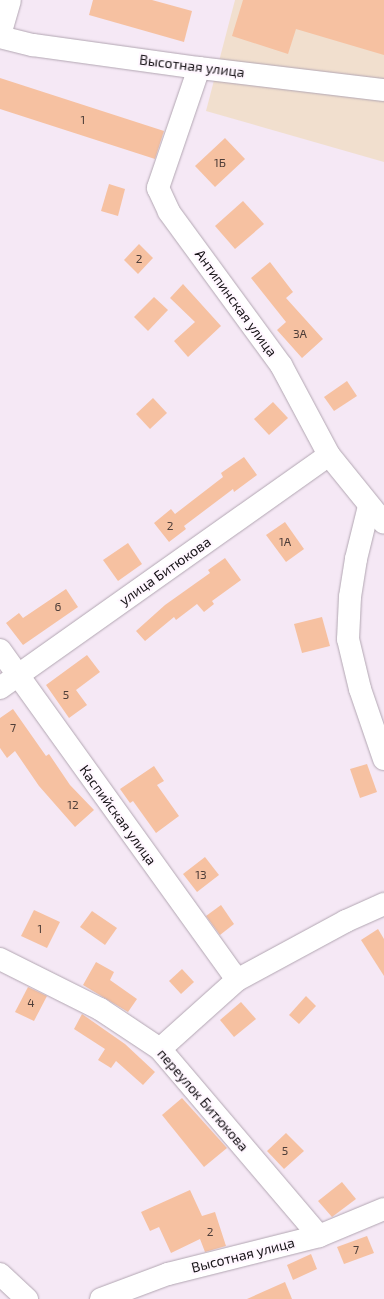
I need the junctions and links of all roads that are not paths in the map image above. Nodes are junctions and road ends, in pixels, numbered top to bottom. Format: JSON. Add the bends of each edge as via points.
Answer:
{"nodes":[{"id":1,"x":10,"y":0,"type":"edge"},
{"id":2,"x":0,"y":36,"type":"edge"},
{"id":3,"x":199,"y":68,"type":"junction"},
{"id":4,"x":384,"y":90,"type":"edge"},
{"id":5,"x":329,"y":455,"type":"junction"},
{"id":6,"x":369,"y":506,"type":"junction"},
{"id":7,"x":384,"y":523,"type":"edge"},
{"id":8,"x":0,"y":650,"type":"edge"},
{"id":9,"x":18,"y":675,"type":"junction"},
{"id":10,"x":0,"y":688,"type":"edge"},
{"id":11,"x":384,"y":759,"type":"edge"},
{"id":12,"x":384,"y":904,"type":"edge"},
{"id":13,"x":0,"y":959,"type":"edge"},
{"id":14,"x":237,"y":980,"type":"junction"},
{"id":15,"x":160,"y":1049,"type":"junction"},
{"id":16,"x":384,"y":1209,"type":"edge"},
{"id":17,"x":319,"y":1236,"type":"junction"},
{"id":18,"x":0,"y":1274,"type":"edge"},
{"id":19,"x":27,"y":1299,"type":"edge"},
{"id":20,"x":101,"y":1299,"type":"edge"}],
"edges":[{"from":1,"to":2,"type":"street"},
{"from":2,"to":3,"type":"street","name":"Высотная улица","via":[[33,44]]},
{"from":3,"to":4,"type":"street","name":"Высотная улица"},
{"from":3,"to":5,"type":"street","name":"Антипинская улица","via":[[158,188],[169,212],[281,365]]},
{"from":5,"to":6,"type":"street","name":"Антипинская улица"},
{"from":5,"to":9,"type":"street","name":"улица Битюкова"},
{"from":6,"to":7,"type":"street","name":"Антипинская улица"},
{"from":6,"to":11,"type":"street","via":[[355,567],[348,639],[360,689]]},
{"from":8,"to":9,"type":"street","name":"Каспийская улица"},
{"from":9,"to":10,"type":"street","name":"улица Битюкова"},
{"from":9,"to":14,"type":"street","name":"Каспийская улица"},
{"from":12,"to":14,"type":"street","via":[[346,921]]},
{"from":13,"to":15,"type":"street","name":"переулок Битюкова","via":[[100,1009]]},
{"from":14,"to":15,"type":"street"},
{"from":15,"to":17,"type":"street","name":"переулок Битюкова"},
{"from":16,"to":17,"type":"street","name":"Высотная улица"},
{"from":17,"to":20,"type":"street","name":"Высотная улица","via":[[168,1274]]},
{"from":18,"to":19,"type":"street"}]}
